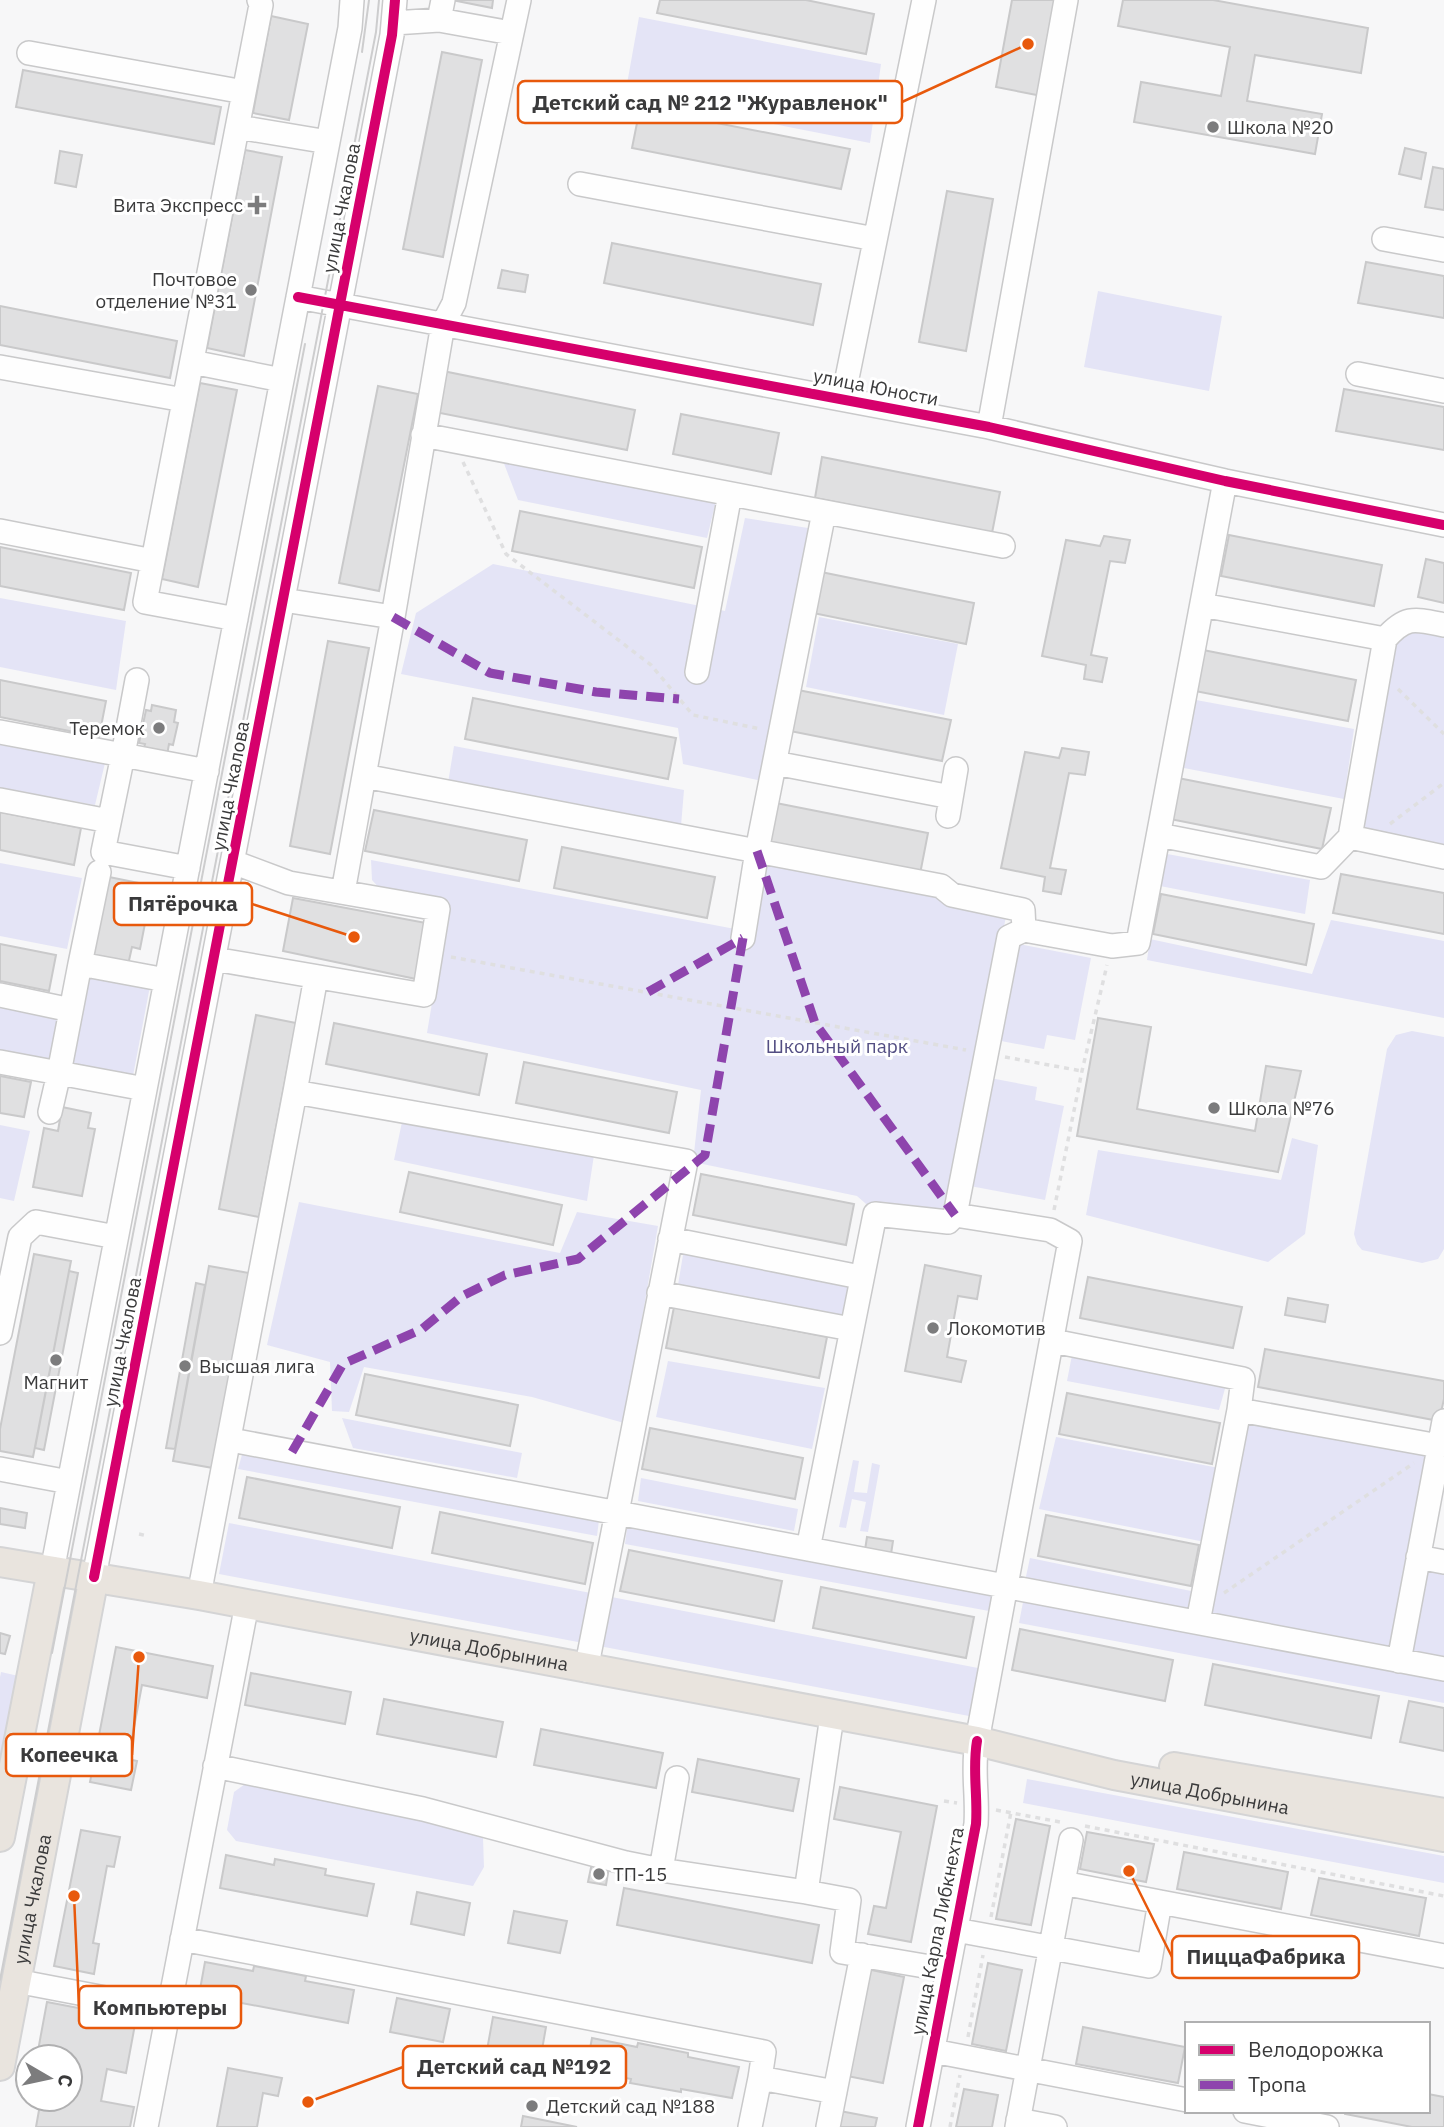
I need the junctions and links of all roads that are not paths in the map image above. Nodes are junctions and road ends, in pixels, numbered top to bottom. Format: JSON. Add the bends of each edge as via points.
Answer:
{"nodes":[{"id":1,"x":259,"y":0,"type":"edge"},
{"id":2,"x":352,"y":0,"type":"edge"},
{"id":3,"x":395,"y":0,"type":"edge"},
{"id":4,"x":519,"y":0,"type":"edge"},
{"id":5,"x":924,"y":0,"type":"edge"},
{"id":6,"x":1066,"y":0,"type":"edge"},
{"id":7,"x":441,"y":10,"type":"edge"},
{"id":8,"x":394,"y":23,"type":"junction"},
{"id":9,"x":512,"y":33,"type":"junction"},
{"id":10,"x":29,"y":53,"type":"dead end"},
{"id":11,"x":244,"y":92,"type":"junction"},
{"id":12,"x":238,"y":127,"type":"junction"},
{"id":13,"x":328,"y":142,"type":"junction"},
{"id":14,"x":580,"y":184,"type":"dead end"},
{"id":15,"x":875,"y":239,"type":"junction"},
{"id":16,"x":1384,"y":239,"type":"dead end"},
{"id":17,"x":1444,"y":250,"type":"edge"},
{"id":18,"x":298,"y":297,"type":"junction"},
{"id":19,"x":340,"y":305,"type":"junction"},
{"id":20,"x":443,"y":324,"type":"junction"},
{"id":21,"x":192,"y":362,"type":"junction"},
{"id":22,"x":0,"y":367,"type":"edge"},
{"id":23,"x":1359,"y":374,"type":"dead end"},
{"id":24,"x":282,"y":380,"type":"junction"},
{"id":25,"x":1444,"y":391,"type":"edge"},
{"id":26,"x":843,"y":398,"type":"junction"},
{"id":27,"x":184,"y":400,"type":"junction"},
{"id":28,"x":989,"y":426,"type":"junction"},
{"id":29,"x":423,"y":435,"type":"junction"},
{"id":30,"x":1225,"y":481,"type":"junction"},
{"id":31,"x":730,"y":494,"type":"junction"},
{"id":32,"x":824,"y":512,"type":"junction"},
{"id":33,"x":1444,"y":525,"type":"edge"},
{"id":34,"x":0,"y":531,"type":"edge"},
{"id":35,"x":1003,"y":546,"type":"dead end"},
{"id":36,"x":153,"y":561,"type":"junction"},
{"id":37,"x":283,"y":600,"type":"junction"},
{"id":38,"x":1202,"y":605,"type":"junction"},
{"id":39,"x":393,"y":617,"type":"junction"},
{"id":40,"x":236,"y":619,"type":"junction"},
{"id":41,"x":1444,"y":625,"type":"edge"},
{"id":42,"x":1385,"y":639,"type":"junction"},
{"id":43,"x":697,"y":672,"type":"dead end"},
{"id":44,"x":137,"y":680,"type":"dead end"},
{"id":45,"x":0,"y":732,"type":"edge"},
{"id":46,"x":123,"y":755,"type":"junction"},
{"id":47,"x":775,"y":763,"type":"junction"},
{"id":48,"x":956,"y":769,"type":"dead end"},
{"id":49,"x":207,"y":771,"type":"junction"},
{"id":50,"x":363,"y":776,"type":"junction"},
{"id":51,"x":0,"y":800,"type":"edge"},
{"id":52,"x":109,"y":821,"type":"junction"},
{"id":53,"x":1159,"y":835,"type":"junction"},
{"id":54,"x":1359,"y":839,"type":"junction"},
{"id":55,"x":757,"y":851,"type":"junction"},
{"id":56,"x":1444,"y":857,"type":"edge"},
{"id":57,"x":233,"y":862,"type":"junction"},
{"id":58,"x":188,"y":868,"type":"junction"},
{"id":59,"x":99,"y":872,"type":"dead end"},
{"id":60,"x":343,"y":892,"type":"junction"},
{"id":61,"x":1024,"y":930,"type":"junction"},
{"id":62,"x":743,"y":938,"type":"dead end"},
{"id":63,"x":214,"y":959,"type":"junction"},
{"id":64,"x":80,"y":964,"type":"junction"},
{"id":65,"x":316,"y":976,"type":"junction"},
{"id":66,"x":166,"y":980,"type":"junction"},
{"id":67,"x":0,"y":996,"type":"edge"},
{"id":68,"x":71,"y":1010,"type":"junction"},
{"id":69,"x":0,"y":1062,"type":"edge"},
{"id":70,"x":59,"y":1073,"type":"junction"},
{"id":71,"x":145,"y":1089,"type":"junction"},
{"id":72,"x":295,"y":1093,"type":"junction"},
{"id":73,"x":50,"y":1112,"type":"dead end"},
{"id":74,"x":955,"y":1214,"type":"junction"},
{"id":75,"x":116,"y":1237,"type":"junction"},
{"id":76,"x":670,"y":1239,"type":"junction"},
{"id":77,"x":7,"y":1265,"type":"edge"},
{"id":78,"x":860,"y":1277,"type":"junction"},
{"id":79,"x":659,"y":1293,"type":"junction"},
{"id":80,"x":850,"y":1329,"type":"junction"},
{"id":81,"x":0,"y":1334,"type":"edge"},
{"id":82,"x":1053,"y":1341,"type":"junction"},
{"id":83,"x":1239,"y":1410,"type":"junction"},
{"id":84,"x":1442,"y":1434,"type":"edge"},
{"id":85,"x":230,"y":1440,"type":"junction"},
{"id":86,"x":0,"y":1469,"type":"edge"},
{"id":87,"x":69,"y":1482,"type":"junction"},
{"id":88,"x":615,"y":1515,"type":"junction"},
{"id":89,"x":808,"y":1549,"type":"junction"},
{"id":90,"x":1418,"y":1557,"type":"junction"},
{"id":91,"x":0,"y":1562,"type":"edge"},
{"id":92,"x":1444,"y":1562,"type":"edge"},
{"id":93,"x":52,"y":1571,"type":"junction"},
{"id":94,"x":94,"y":1577,"type":"junction"},
{"id":95,"x":1006,"y":1585,"type":"junction"},
{"id":96,"x":199,"y":1595,"type":"junction"},
{"id":97,"x":247,"y":1604,"type":"junction"},
{"id":98,"x":1199,"y":1615,"type":"junction"},
{"id":99,"x":1399,"y":1661,"type":"junction"},
{"id":100,"x":1444,"y":1669,"type":"edge"},
{"id":101,"x":586,"y":1670,"type":"junction"},
{"id":102,"x":832,"y":1716,"type":"junction"},
{"id":103,"x":977,"y":1741,"type":"junction"},
{"id":104,"x":215,"y":1766,"type":"junction"},
{"id":105,"x":1116,"y":1766,"type":"junction"},
{"id":106,"x":677,"y":1778,"type":"dead end"},
{"id":107,"x":1444,"y":1813,"type":"edge"},
{"id":108,"x":1071,"y":1829,"type":"road end"},
{"id":109,"x":0,"y":1837,"type":"edge"},
{"id":110,"x":1444,"y":1837,"type":"edge"},
{"id":111,"x":661,"y":1870,"type":"junction"},
{"id":112,"x":1063,"y":1883,"type":"junction"},
{"id":113,"x":806,"y":1892,"type":"junction"},
{"id":114,"x":1160,"y":1902,"type":"junction"},
{"id":115,"x":956,"y":1930,"type":"junction"},
{"id":116,"x":182,"y":1939,"type":"junction"},
{"id":117,"x":1051,"y":1948,"type":"junction"},
{"id":118,"x":862,"y":1955,"type":"junction"},
{"id":119,"x":1444,"y":1956,"type":"edge"},
{"id":120,"x":948,"y":1970,"type":"junction"},
{"id":121,"x":16,"y":1981,"type":"junction"},
{"id":122,"x":168,"y":2010,"type":"junction"},
{"id":123,"x":933,"y":2051,"type":"junction"},
{"id":124,"x":0,"y":2066,"type":"edge"},
{"id":125,"x":1028,"y":2069,"type":"junction"},
{"id":126,"x":760,"y":2078,"type":"junction"},
{"id":127,"x":835,"y":2092,"type":"junction"},
{"id":128,"x":1185,"y":2100,"type":"edge"},
{"id":129,"x":1255,"y":2113,"type":"edge"},
{"id":130,"x":1017,"y":2123,"type":"edge"},
{"id":131,"x":146,"y":2127,"type":"edge"},
{"id":132,"x":750,"y":2127,"type":"edge"},
{"id":133,"x":828,"y":2127,"type":"edge"},
{"id":134,"x":918,"y":2127,"type":"edge"},
{"id":135,"x":1055,"y":2127,"type":"edge"},
{"id":136,"x":1327,"y":2127,"type":"edge"}],
"edges":[{"from":1,"to":11,"type":"street"},
{"from":2,"to":13,"type":"street","name":"улица Чкалова"},
{"from":3,"to":8,"type":"street","name":"улица Чкалова"},
{"from":4,"to":9,"type":"street"},
{"from":5,"to":15,"type":"street"},
{"from":6,"to":28,"type":"street"},
{"from":7,"to":8,"type":"street"},
{"from":7,"to":9,"type":"street"},
{"from":8,"to":19,"type":"street","name":"улица Чкалова"},
{"from":9,"to":20,"type":"street","via":[[454,303]]},
{"from":10,"to":11,"type":"street"},
{"from":11,"to":12,"type":"street"},
{"from":12,"to":13,"type":"street"},
{"from":12,"to":21,"type":"street"},
{"from":13,"to":18,"type":"street","name":"улица Чкалова"},
{"from":14,"to":15,"type":"street"},
{"from":15,"to":26,"type":"street"},
{"from":16,"to":17,"type":"street"},
{"from":18,"to":19,"type":"street","name":"улица Юности"},
{"from":18,"to":24,"type":"street","name":"улица Чкалова"},
{"from":19,"to":20,"type":"street","name":"улица Юности"},
{"from":19,"to":37,"type":"street","name":"улица Чкалова"},
{"from":20,"to":26,"type":"street","name":"улица Юности"},
{"from":20,"to":29,"type":"street"},
{"from":21,"to":24,"type":"street"},
{"from":21,"to":27,"type":"street"},
{"from":22,"to":27,"type":"street"},
{"from":23,"to":25,"type":"street"},
{"from":24,"to":40,"type":"street","name":"улица Чкалова"},
{"from":26,"to":28,"type":"street","name":"улица Юности"},
{"from":27,"to":36,"type":"street"},
{"from":28,"to":30,"type":"street","name":"улица Юности"},
{"from":29,"to":31,"type":"street"},
{"from":29,"to":39,"type":"street"},
{"from":30,"to":33,"type":"street","name":"улица Юности"},
{"from":30,"to":38,"type":"street"},
{"from":31,"to":32,"type":"street"},
{"from":31,"to":43,"type":"street"},
{"from":32,"to":35,"type":"street"},
{"from":32,"to":47,"type":"street"},
{"from":34,"to":36,"type":"street"},
{"from":36,"to":40,"type":"street","via":[[145,602]]},
{"from":37,"to":39,"type":"street"},
{"from":37,"to":57,"type":"street","name":"улица Чкалова"},
{"from":38,"to":42,"type":"street"},
{"from":38,"to":53,"type":"street"},
{"from":39,"to":50,"type":"street"},
{"from":40,"to":49,"type":"street","name":"улица Чкалова"},
{"from":41,"to":42,"type":"street","via":[[1419,620],[1398,624]]},
{"from":42,"to":54,"type":"street"},
{"from":44,"to":46,"type":"street"},
{"from":45,"to":46,"type":"street"},
{"from":46,"to":49,"type":"street"},
{"from":46,"to":52,"type":"street"},
{"from":47,"to":48,"type":"street","via":[[950,806]]},
{"from":47,"to":55,"type":"street"},
{"from":49,"to":58,"type":"street","name":"улица Чкалова"},
{"from":50,"to":55,"type":"street"},
{"from":50,"to":60,"type":"street"},
{"from":51,"to":52,"type":"street"},
{"from":52,"to":58,"type":"street","via":[[103,852]]},
{"from":53,"to":54,"type":"street","via":[[1321,867]]},
{"from":53,"to":61,"type":"street","via":[[1138,943],[1112,946]]},
{"from":54,"to":56,"type":"street"},
{"from":55,"to":61,"type":"street","via":[[941,887],[952,895],[1023,910]]},
{"from":55,"to":62,"type":"street"},
{"from":57,"to":60,"type":"street","via":[[289,883]]},
{"from":57,"to":63,"type":"street","name":"улица Чкалова"},
{"from":58,"to":66,"type":"street","name":"улица Чкалова"},
{"from":59,"to":64,"type":"street"},
{"from":60,"to":65,"type":"street","via":[[438,909],[424,995]]},
{"from":61,"to":74,"type":"street","via":[[1009,937]]},
{"from":63,"to":65,"type":"street"},
{"from":63,"to":94,"type":"street","name":"улица Чкалова"},
{"from":64,"to":66,"type":"street"},
{"from":64,"to":68,"type":"street"},
{"from":65,"to":72,"type":"street"},
{"from":66,"to":71,"type":"street","name":"улица Чкалова"},
{"from":67,"to":68,"type":"street"},
{"from":68,"to":70,"type":"street"},
{"from":69,"to":70,"type":"street"},
{"from":70,"to":71,"type":"street"},
{"from":70,"to":73,"type":"street"},
{"from":71,"to":75,"type":"street","name":"улица Чкалова"},
{"from":72,"to":76,"type":"street","via":[[685,1161]]},
{"from":72,"to":85,"type":"street"},
{"from":74,"to":78,"type":"street","via":[[948,1222],[875,1214]]},
{"from":74,"to":82,"type":"street","name":"улица Карла Либкнехта","via":[[1050,1230],[1070,1241]]},
{"from":75,"to":77,"type":"street","via":[[36,1222],[20,1237]]},
{"from":75,"to":87,"type":"street","name":"улица Чкалова"},
{"from":76,"to":78,"type":"street"},
{"from":76,"to":79,"type":"street"},
{"from":77,"to":81,"type":"street"},
{"from":78,"to":80,"type":"street"},
{"from":79,"to":80,"type":"street"},
{"from":79,"to":88,"type":"street"},
{"from":80,"to":89,"type":"street"},
{"from":82,"to":83,"type":"street","via":[[1243,1379]]},
{"from":82,"to":95,"type":"street","name":"улица Карла Либкнехта"},
{"from":83,"to":84,"type":"street"},
{"from":83,"to":98,"type":"street"},
{"from":84,"to":90,"type":"street"},
{"from":85,"to":88,"type":"street"},
{"from":85,"to":96,"type":"street"},
{"from":86,"to":87,"type":"street"},
{"from":87,"to":93,"type":"street","name":"улица Чкалова"},
{"from":88,"to":89,"type":"street"},
{"from":88,"to":101,"type":"street"},
{"from":89,"to":95,"type":"street"},
{"from":90,"to":92,"type":"street"},
{"from":90,"to":99,"type":"street"},
{"from":91,"to":93,"type":"main road","name":"улица Добрынина"},
{"from":93,"to":94,"type":"main road","name":"улица Добрынина"},
{"from":93,"to":109,"type":"main road","name":"улица Чкалова"},
{"from":94,"to":96,"type":"main road","name":"улица Добрынина"},
{"from":94,"to":121,"type":"main road","name":"улица Чкалова"},
{"from":95,"to":98,"type":"street"},
{"from":95,"to":103,"type":"street","name":"улица Карла Либкнехта"},
{"from":96,"to":97,"type":"main road","name":"улица Добрынина"},
{"from":97,"to":101,"type":"main road","name":"улица Добрынина"},
{"from":97,"to":104,"type":"street"},
{"from":98,"to":99,"type":"street"},
{"from":99,"to":100,"type":"street"},
{"from":101,"to":102,"type":"main road","name":"улица Добрынина"},
{"from":102,"to":103,"type":"main road","name":"улица Добрынина"},
{"from":102,"to":113,"type":"street"},
{"from":103,"to":105,"type":"main road","name":"улица Добрынина"},
{"from":103,"to":115,"type":"street","name":"улица Карла Либкнехта","via":[[973,1772],[976,1824]]},
{"from":104,"to":111,"type":"street","via":[[423,1809]]},
{"from":104,"to":116,"type":"street"},
{"from":105,"to":107,"type":"main road","name":"улица Добрынина"},
{"from":105,"to":110,"type":"main road","name":"улица Добрынина"},
{"from":106,"to":111,"type":"street"},
{"from":108,"to":112,"type":"street"},
{"from":111,"to":113,"type":"street"},
{"from":112,"to":114,"type":"street"},
{"from":112,"to":117,"type":"street"},
{"from":113,"to":118,"type":"street","via":[[849,1900],[842,1952]]},
{"from":114,"to":117,"type":"street","via":[[1149,1966]]},
{"from":114,"to":119,"type":"street"},
{"from":115,"to":117,"type":"street"},
{"from":115,"to":120,"type":"street","name":"улица Карла Либкнехта"},
{"from":116,"to":122,"type":"street"},
{"from":116,"to":126,"type":"street","via":[[764,2052]]},
{"from":117,"to":125,"type":"street"},
{"from":118,"to":120,"type":"street"},
{"from":118,"to":127,"type":"street"},
{"from":120,"to":123,"type":"street","name":"улица Карла Либкнехта"},
{"from":121,"to":122,"type":"street"},
{"from":121,"to":124,"type":"main road","name":"улица Чкалова"},
{"from":122,"to":131,"type":"street"},
{"from":123,"to":125,"type":"street"},
{"from":123,"to":134,"type":"street","name":"улица Карла Либкнехта"},
{"from":125,"to":128,"type":"street"},
{"from":125,"to":130,"type":"street"},
{"from":126,"to":127,"type":"street"},
{"from":126,"to":132,"type":"street"},
{"from":127,"to":133,"type":"street"},
{"from":129,"to":136,"type":"street"},
{"from":130,"to":135,"type":"street"}]}
